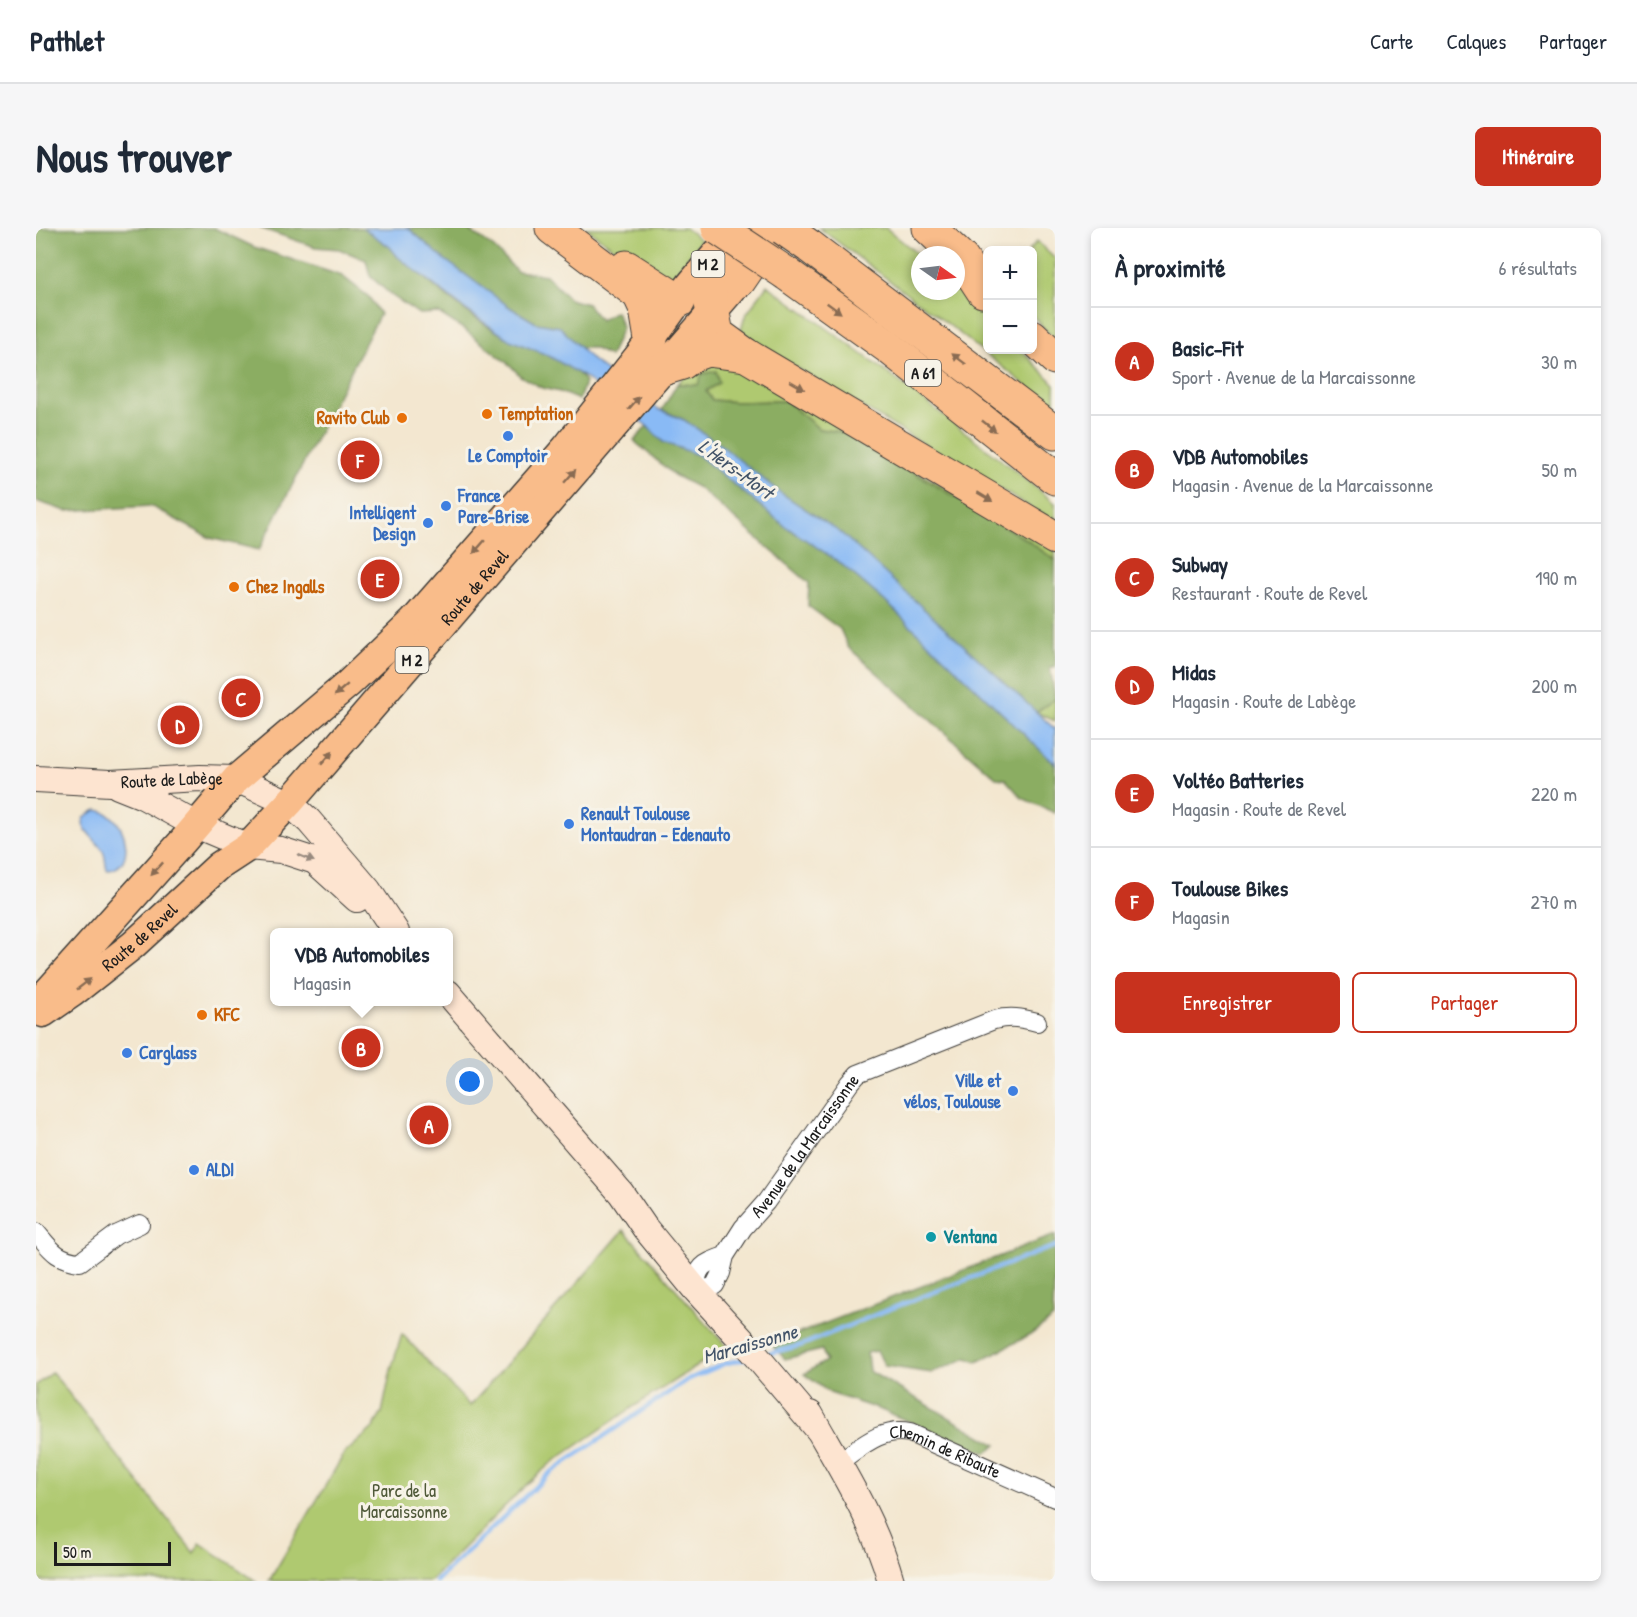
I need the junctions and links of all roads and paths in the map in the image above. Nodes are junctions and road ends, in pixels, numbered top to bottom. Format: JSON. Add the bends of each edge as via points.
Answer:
{"nodes":[{"id":1,"x":552,"y":228,"type":"edge"},
{"id":2,"x":563,"y":228,"type":"edge"},
{"id":3,"x":718,"y":228,"type":"edge"},
{"id":4,"x":739,"y":228,"type":"edge"},
{"id":5,"x":746,"y":228,"type":"edge"},
{"id":6,"x":774,"y":228,"type":"edge"},
{"id":7,"x":907,"y":228,"type":"edge"},
{"id":8,"x":929,"y":228,"type":"edge"},
{"id":9,"x":792,"y":234,"type":"edge"},
{"id":10,"x":929,"y":246,"type":"edge"},
{"id":11,"x":965,"y":276,"type":"edge"},
{"id":12,"x":739,"y":281,"type":"junction"},
{"id":13,"x":983,"y":290,"type":"edge"},
{"id":14,"x":983,"y":291,"type":"edge"},
{"id":15,"x":679,"y":301,"type":"junction"},
{"id":16,"x":713,"y":310,"type":"junction"},
{"id":17,"x":1037,"y":341,"type":"edge"},
{"id":18,"x":652,"y":354,"type":"junction"},
{"id":19,"x":746,"y":355,"type":"junction"},
{"id":20,"x":1055,"y":358,"type":"edge"},
{"id":21,"x":595,"y":430,"type":"junction"},
{"id":22,"x":1055,"y":433,"type":"edge"},
{"id":23,"x":1055,"y":478,"type":"edge"},
{"id":24,"x":1055,"y":538,"type":"edge"},
{"id":25,"x":36,"y":779,"type":"edge"},
{"id":26,"x":236,"y":779,"type":"junction"},
{"id":27,"x":110,"y":783,"type":"junction"},
{"id":28,"x":289,"y":803,"type":"junction"},
{"id":29,"x":196,"y":825,"type":"junction"},
{"id":30,"x":248,"y":847,"type":"junction"},
{"id":31,"x":392,"y":928,"type":"edge"},
{"id":32,"x":393,"y":928,"type":"edge"},
{"id":33,"x":453,"y":999,"type":"edge"},
{"id":34,"x":36,"y":1005,"type":"edge"},
{"id":35,"x":36,"y":1018,"type":"edge"},
{"id":36,"x":1037,"y":1022,"type":"dead end"},
{"id":37,"x":140,"y":1224,"type":"dead end"},
{"id":38,"x":36,"y":1232,"type":"edge"},
{"id":39,"x":700,"y":1284,"type":"junction"},
{"id":40,"x":838,"y":1462,"type":"junction"},
{"id":41,"x":1055,"y":1498,"type":"edge"},
{"id":42,"x":891,"y":1581,"type":"edge"}],
"edges":[{"from":1,"to":18,"type":"highway","via":[[639,294],[646,309]]},
{"from":2,"to":15,"type":"highway"},
{"from":3,"to":23,"type":"highway","number":"A 61","one_way":true,"bridge":true,"via":[[887,346]]},
{"from":4,"to":15,"type":"main road","name":"Route de Revel","number":"M 2"},
{"from":5,"to":16,"type":"highway","number":"M 2","via":[[709,282]]},
{"from":6,"to":12,"type":"highway","number":"M 2"},
{"from":7,"to":10,"type":"highway"},
{"from":8,"to":13,"type":"highway","via":[[962,260]]},
{"from":9,"to":12,"type":"main road","name":"Route de Revel","number":"M 2"},
{"from":22,"to":9,"type":"highway","number":"A 61","one_way":true},
{"from":11,"to":14,"type":"highway"},
{"from":12,"to":16,"type":"main road","name":"Route de Revel","number":"M 2"},
{"from":15,"to":16,"type":"main road","via":[[693,308]]},
{"from":15,"to":18,"type":"main road","name":"Route de Revel","number":"M 2"},
{"from":16,"to":18,"type":"main road","name":"Route de Revel","number":"M 2"},
{"from":16,"to":19,"type":"highway","via":[[717,334]]},
{"from":17,"to":20,"type":"highway"},
{"from":18,"to":19,"type":"highway","via":[[682,363],[707,350]]},
{"from":18,"to":21,"type":"main road","name":"Route de Revel","number":"M 2"},
{"from":19,"to":24,"type":"highway","one_way":true},
{"from":21,"to":26,"type":"main road","name":"Route de Revel","number":"M 2","one_way":true,"via":[[399,637]]},
{"from":28,"to":21,"type":"main road","name":"Route de Revel","number":"M 2","one_way":true},
{"from":25,"to":27,"type":"main road","name":"Route de Labège"},
{"from":26,"to":27,"type":"main road","name":"Route de Labège"},
{"from":26,"to":28,"type":"main road"},
{"from":26,"to":29,"type":"main road","name":"Route de Revel"},
{"from":27,"to":29,"type":"main road","name":"Route de Labège"},
{"from":28,"to":30,"type":"main road","name":"Route de Revel"},
{"from":28,"to":32,"type":"main road","via":[[319,831],[368,890]]},
{"from":29,"to":30,"type":"main road","name":"Route de Labège"},
{"from":29,"to":34,"type":"main road","name":"Route de Revel","one_way":true},
{"from":30,"to":31,"type":"main road","one_way":true,"via":[[280,850],[315,861]]},
{"from":35,"to":30,"type":"main road","name":"Route de Revel","one_way":true,"via":[[133,945],[219,866]]},
{"from":33,"to":39,"type":"main road","via":[[621,1193],[645,1228]]},
{"from":36,"to":39,"type":"street","name":"Avenue de la Marcaissonne","via":[[1007,1017],[994,1020],[858,1074],[766,1202],[742,1228],[725,1256],[721,1273]]},
{"from":37,"to":38,"type":"street","via":[[116,1235],[80,1262],[56,1255]]},
{"from":39,"to":40,"type":"main road","via":[[778,1374]]},
{"from":40,"to":41,"type":"street","name":"Chemin de Ribaute","via":[[873,1438],[898,1430]]},
{"from":40,"to":42,"type":"main road","via":[[866,1514]]}]}
